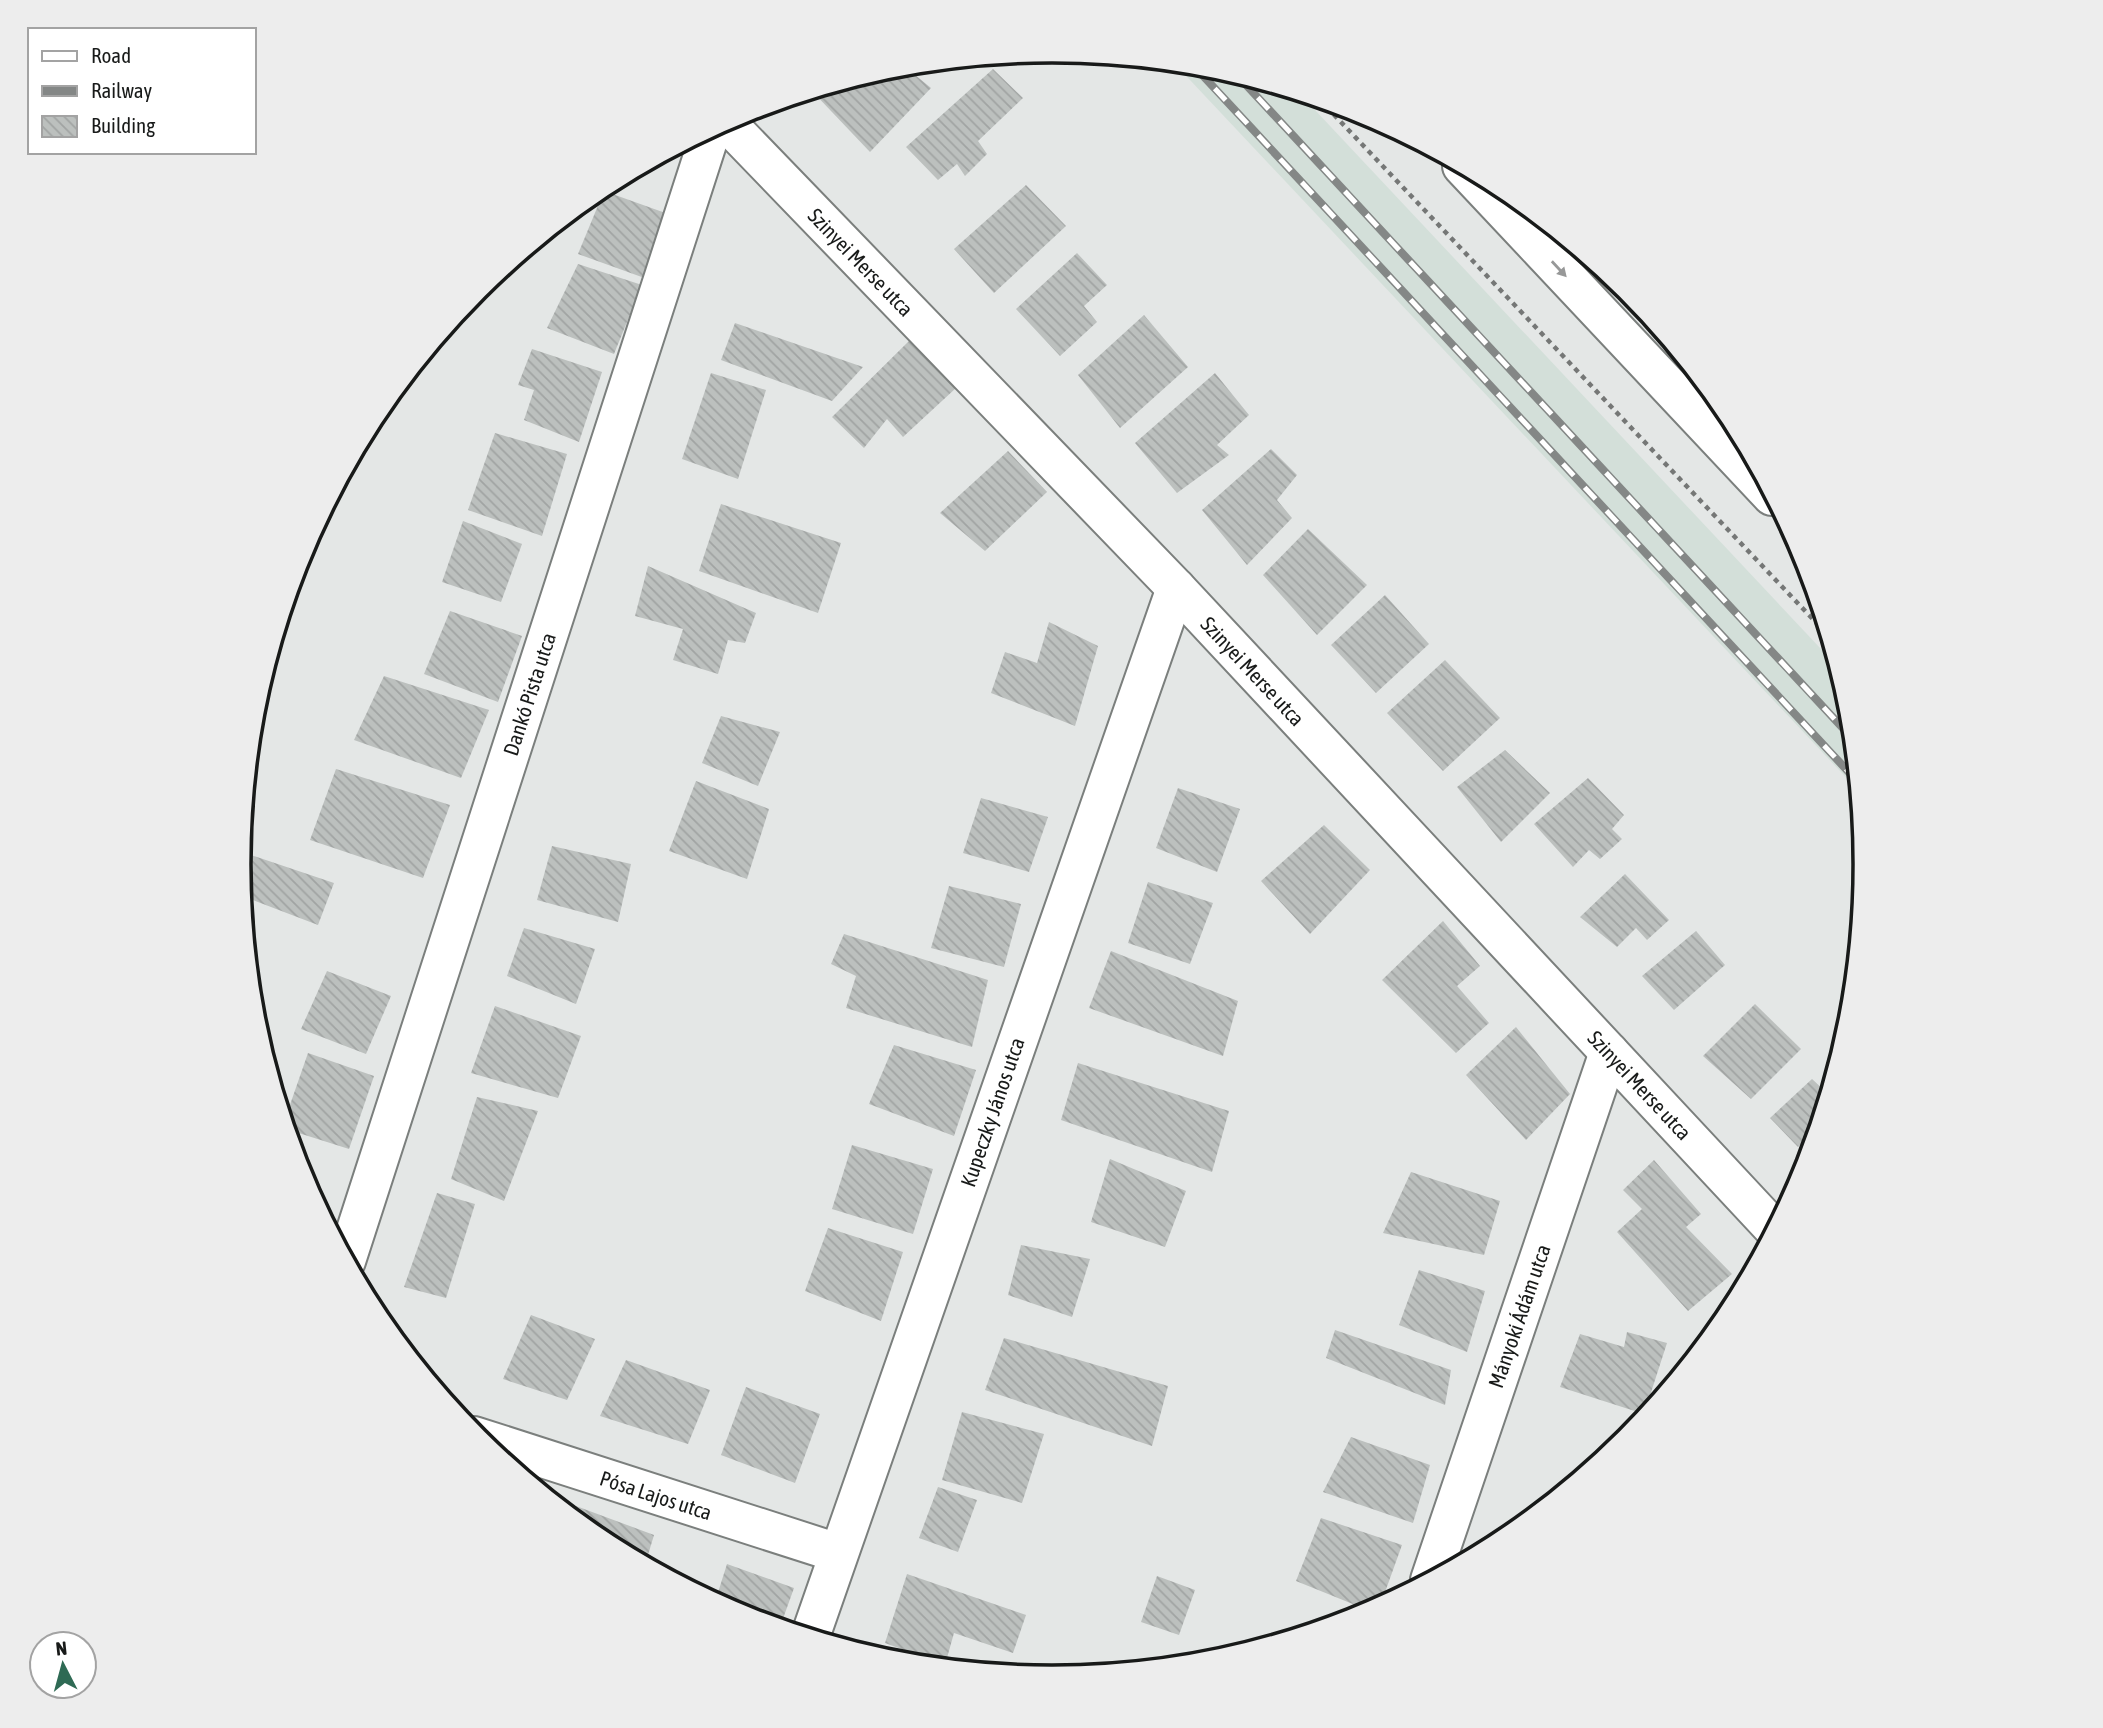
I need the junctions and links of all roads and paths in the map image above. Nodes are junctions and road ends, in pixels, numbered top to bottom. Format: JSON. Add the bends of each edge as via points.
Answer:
{"nodes":[{"id":1,"x":1335,"y":115,"type":"edge"},
{"id":2,"x":733,"y":129,"type":"edge"},
{"id":3,"x":708,"y":141,"type":"edge"},
{"id":4,"x":1485,"y":191,"type":"edge"},
{"id":5,"x":1749,"y":472,"type":"edge"},
{"id":6,"x":1176,"y":588,"type":"junction"},
{"id":7,"x":1814,"y":620,"type":"edge"},
{"id":8,"x":1609,"y":1052,"type":"junction"},
{"id":9,"x":1768,"y":1222,"type":"edge"},
{"id":10,"x":350,"y":1249,"type":"edge"},
{"id":11,"x":500,"y":1444,"type":"edge"},
{"id":12,"x":838,"y":1553,"type":"junction"},
{"id":13,"x":1434,"y":1567,"type":"edge"},
{"id":14,"x":813,"y":1628,"type":"edge"}],
"edges":[{"from":1,"to":7,"type":"path"},
{"from":2,"to":6,"type":"street","name":"Szinyei Merse utca"},
{"from":3,"to":10,"type":"street","name":"Dankó Pista utca"},
{"from":4,"to":5,"type":"street","one_way":true},
{"from":6,"to":8,"type":"street","name":"Szinyei Merse utca"},
{"from":6,"to":12,"type":"street","name":"Kupeczky János utca"},
{"from":8,"to":9,"type":"street","name":"Szinyei Merse utca"},
{"from":8,"to":13,"type":"street","name":"Mányoki Ádám utca"},
{"from":11,"to":12,"type":"street","name":"Pósa Lajos utca"},
{"from":12,"to":14,"type":"street","name":"Kupeczky János utca"}]}
